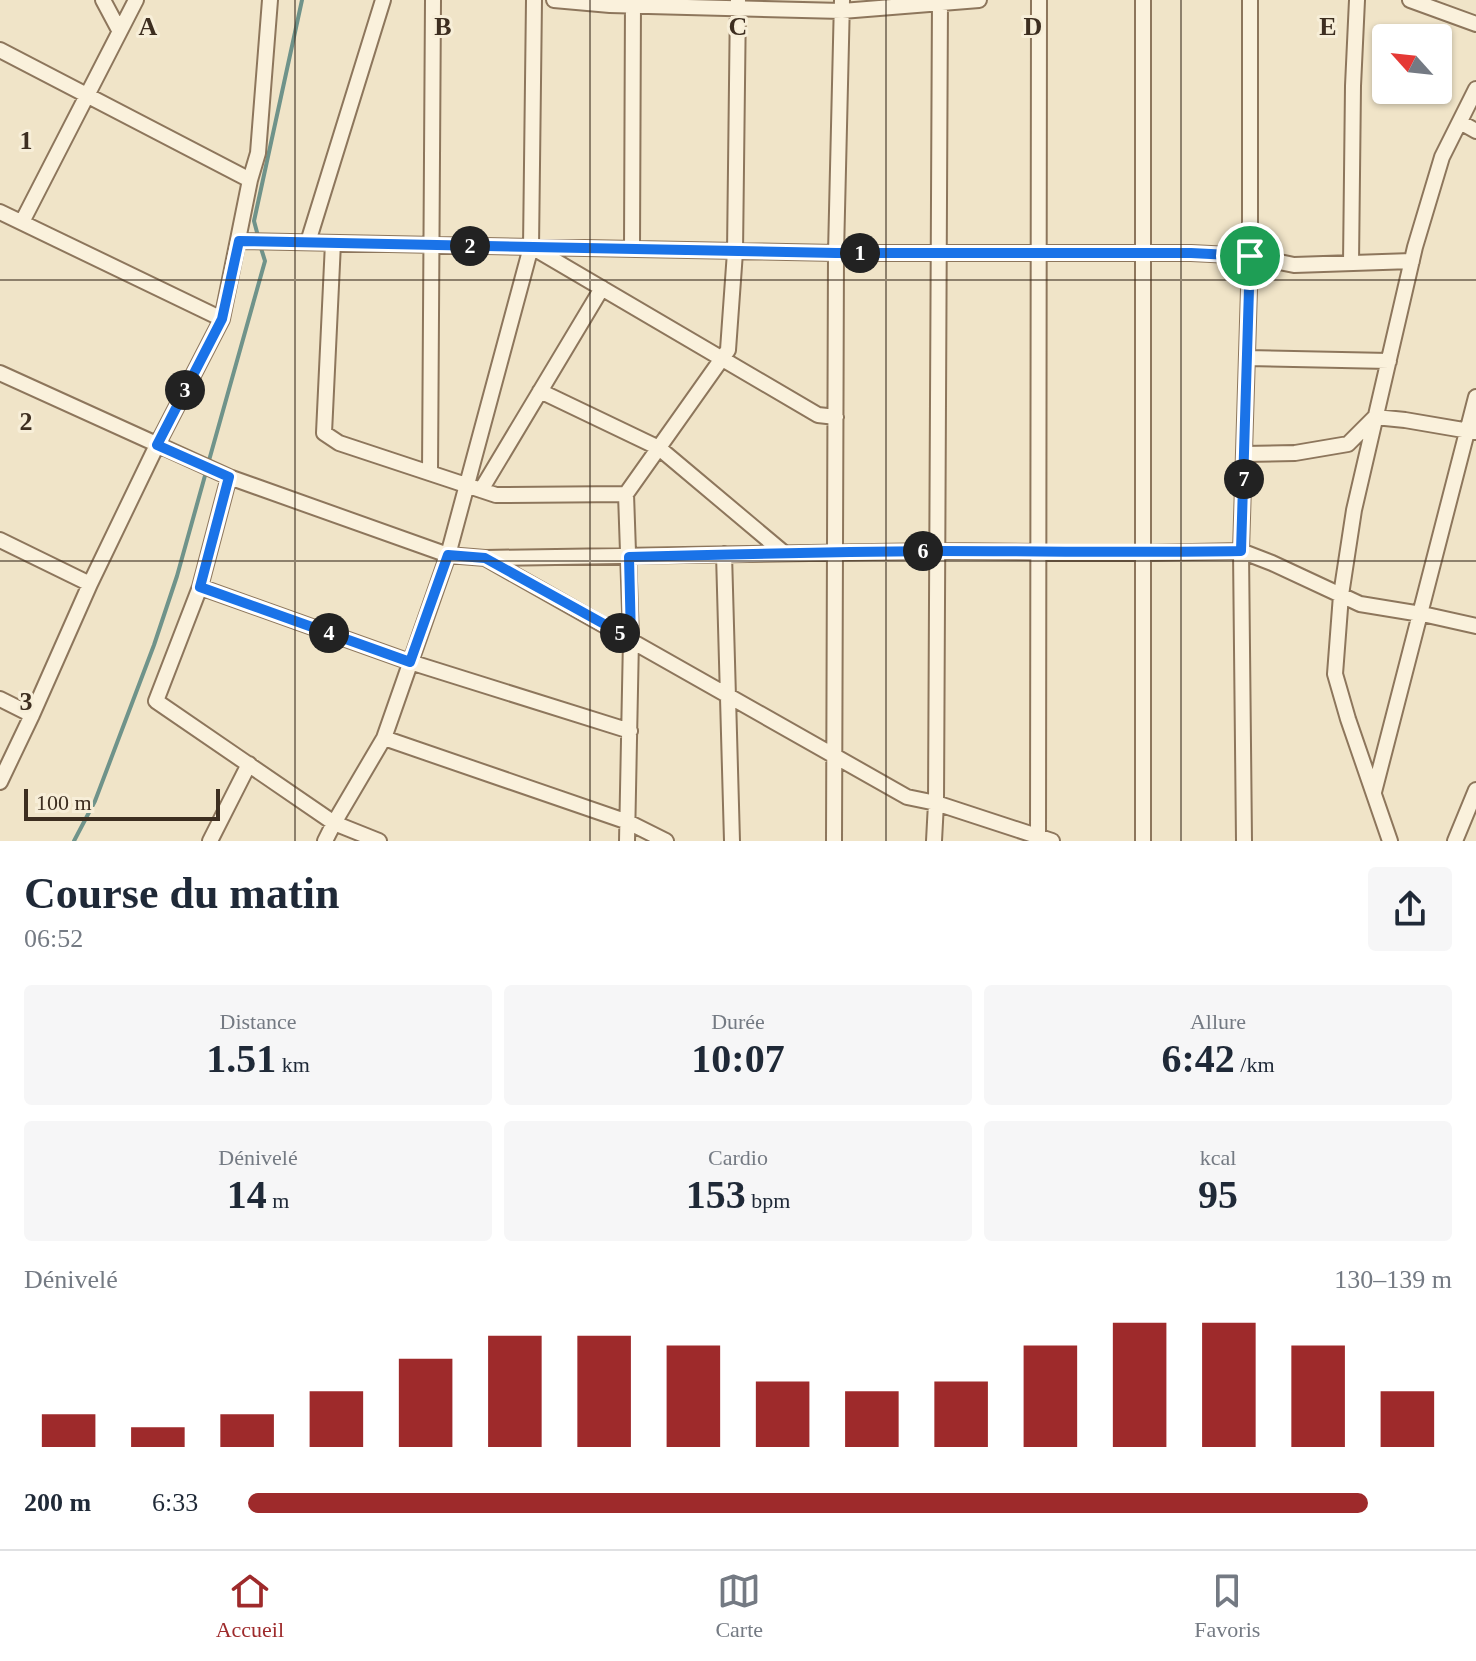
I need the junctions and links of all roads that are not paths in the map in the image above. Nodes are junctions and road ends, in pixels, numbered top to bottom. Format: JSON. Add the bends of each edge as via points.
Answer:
{"nodes":[{"id":1,"x":103,"y":0,"type":"edge"},
{"id":2,"x":136,"y":0,"type":"edge"},
{"id":3,"x":270,"y":0,"type":"edge"},
{"id":4,"x":383,"y":0,"type":"edge"},
{"id":5,"x":433,"y":0,"type":"edge"},
{"id":6,"x":534,"y":0,"type":"edge"},
{"id":7,"x":554,"y":0,"type":"edge"},
{"id":8,"x":979,"y":0,"type":"edge"},
{"id":9,"x":1039,"y":0,"type":"edge"},
{"id":10,"x":1143,"y":0,"type":"edge"},
{"id":11,"x":1250,"y":0,"type":"edge"},
{"id":12,"x":1357,"y":0,"type":"edge"},
{"id":13,"x":1410,"y":0,"type":"edge"},
{"id":14,"x":940,"y":2,"type":"edge"},
{"id":15,"x":633,"y":3,"type":"edge"},
{"id":16,"x":738,"y":4,"type":"edge"},
{"id":17,"x":842,"y":6,"type":"edge"},
{"id":18,"x":1476,"y":24,"type":"edge"},
{"id":19,"x":119,"y":30,"type":"junction"},
{"id":20,"x":0,"y":50,"type":"edge"},
{"id":21,"x":1476,"y":89,"type":"edge"},
{"id":22,"x":87,"y":94,"type":"junction"},
{"id":23,"x":1460,"y":122,"type":"junction"},
{"id":24,"x":1476,"y":131,"type":"edge"},
{"id":25,"x":250,"y":180,"type":"junction"},
{"id":26,"x":0,"y":212,"type":"edge"},
{"id":27,"x":22,"y":222,"type":"junction"},
{"id":28,"x":253,"y":241,"type":"junction"},
{"id":29,"x":308,"y":242,"type":"junction"},
{"id":30,"x":333,"y":243,"type":"junction"},
{"id":31,"x":432,"y":245,"type":"junction"},
{"id":32,"x":531,"y":247,"type":"junction"},
{"id":33,"x":632,"y":249,"type":"junction"},
{"id":34,"x":735,"y":252,"type":"junction"},
{"id":35,"x":939,"y":252,"type":"junction"},
{"id":36,"x":1039,"y":252,"type":"junction"},
{"id":37,"x":836,"y":253,"type":"junction"},
{"id":38,"x":1143,"y":253,"type":"junction"},
{"id":39,"x":1250,"y":256,"type":"junction"},
{"id":40,"x":1412,"y":261,"type":"junction"},
{"id":41,"x":1351,"y":263,"type":"junction"},
{"id":42,"x":602,"y":288,"type":"junction"},
{"id":43,"x":222,"y":319,"type":"junction"},
{"id":44,"x":1247,"y":358,"type":"junction"},
{"id":45,"x":722,"y":359,"type":"junction"},
{"id":46,"x":1389,"y":361,"type":"junction"},
{"id":47,"x":0,"y":373,"type":"edge"},
{"id":48,"x":540,"y":391,"type":"junction"},
{"id":49,"x":1476,"y":397,"type":"edge"},
{"id":50,"x":836,"y":417,"type":"junction"},
{"id":51,"x":1375,"y":417,"type":"junction"},
{"id":52,"x":1472,"y":431,"type":"edge"},
{"id":53,"x":157,"y":445,"type":"junction"},
{"id":54,"x":659,"y":448,"type":"junction"},
{"id":55,"x":1244,"y":454,"type":"junction"},
{"id":56,"x":430,"y":473,"type":"junction"},
{"id":57,"x":229,"y":477,"type":"junction"},
{"id":58,"x":474,"y":488,"type":"junction"},
{"id":59,"x":626,"y":494,"type":"junction"},
{"id":60,"x":0,"y":540,"type":"edge"},
{"id":61,"x":937,"y":551,"type":"junction"},
{"id":62,"x":1241,"y":551,"type":"junction"},
{"id":63,"x":1039,"y":552,"type":"junction"},
{"id":64,"x":784,"y":553,"type":"junction"},
{"id":65,"x":837,"y":553,"type":"junction"},
{"id":66,"x":1143,"y":553,"type":"junction"},
{"id":67,"x":724,"y":554,"type":"junction"},
{"id":68,"x":448,"y":555,"type":"junction"},
{"id":69,"x":629,"y":557,"type":"junction"},
{"id":70,"x":485,"y":558,"type":"junction"},
{"id":71,"x":90,"y":584,"type":"junction"},
{"id":72,"x":200,"y":587,"type":"junction"},
{"id":73,"x":1341,"y":595,"type":"junction"},
{"id":74,"x":1420,"y":614,"type":"junction"},
{"id":75,"x":1476,"y":626,"type":"edge"},
{"id":76,"x":631,"y":639,"type":"junction"},
{"id":77,"x":410,"y":662,"type":"junction"},
{"id":78,"x":729,"y":696,"type":"junction"},
{"id":79,"x":0,"y":699,"type":"edge"},
{"id":80,"x":32,"y":715,"type":"junction"},
{"id":81,"x":630,"y":731,"type":"junction"},
{"id":82,"x":384,"y":738,"type":"junction"},
{"id":83,"x":835,"y":756,"type":"junction"},
{"id":84,"x":249,"y":764,"type":"junction"},
{"id":85,"x":0,"y":782,"type":"edge"},
{"id":86,"x":1476,"y":790,"type":"edge"},
{"id":87,"x":1374,"y":793,"type":"junction"},
{"id":88,"x":936,"y":803,"type":"junction"},
{"id":89,"x":628,"y":822,"type":"junction"},
{"id":90,"x":334,"y":823,"type":"junction"},
{"id":91,"x":1043,"y":840,"type":"edge"},
{"id":92,"x":210,"y":841,"type":"edge"},
{"id":93,"x":325,"y":841,"type":"edge"},
{"id":94,"x":379,"y":841,"type":"edge"},
{"id":95,"x":627,"y":841,"type":"edge"},
{"id":96,"x":666,"y":841,"type":"edge"},
{"id":97,"x":732,"y":841,"type":"edge"},
{"id":98,"x":834,"y":841,"type":"edge"},
{"id":99,"x":934,"y":841,"type":"edge"},
{"id":100,"x":1143,"y":841,"type":"edge"},
{"id":101,"x":1244,"y":841,"type":"edge"},
{"id":102,"x":1390,"y":841,"type":"edge"},
{"id":103,"x":1455,"y":841,"type":"edge"}],
"edges":[{"from":1,"to":19,"type":"street"},
{"from":2,"to":19,"type":"street"},
{"from":3,"to":25,"type":"street","via":[[258,153]]},
{"from":4,"to":29,"type":"street"},
{"from":5,"to":31,"type":"street"},
{"from":6,"to":32,"type":"street"},
{"from":7,"to":15,"type":"street"},
{"from":8,"to":14,"type":"street"},
{"from":9,"to":36,"type":"street"},
{"from":10,"to":38,"type":"street"},
{"from":11,"to":39,"type":"street"},
{"from":12,"to":41,"type":"street"},
{"from":13,"to":18,"type":"street"},
{"from":14,"to":17,"type":"street"},
{"from":14,"to":35,"type":"street"},
{"from":15,"to":16,"type":"street"},
{"from":15,"to":33,"type":"street"},
{"from":16,"to":17,"type":"street"},
{"from":16,"to":34,"type":"street"},
{"from":17,"to":37,"type":"street"},
{"from":19,"to":22,"type":"street"},
{"from":20,"to":22,"type":"street"},
{"from":21,"to":23,"type":"street"},
{"from":22,"to":25,"type":"street"},
{"from":22,"to":27,"type":"street"},
{"from":23,"to":24,"type":"street"},
{"from":23,"to":40,"type":"street","via":[[1442,157]]},
{"from":25,"to":28,"type":"street"},
{"from":26,"to":27,"type":"street"},
{"from":27,"to":43,"type":"street"},
{"from":28,"to":29,"type":"street"},
{"from":28,"to":43,"type":"street"},
{"from":29,"to":30,"type":"street"},
{"from":30,"to":31,"type":"street"},
{"from":30,"to":56,"type":"street","via":[[324,433],[339,443]]},
{"from":31,"to":32,"type":"street"},
{"from":31,"to":56,"type":"street"},
{"from":32,"to":33,"type":"street"},
{"from":32,"to":42,"type":"street"},
{"from":32,"to":58,"type":"street"},
{"from":33,"to":34,"type":"street"},
{"from":34,"to":37,"type":"street"},
{"from":34,"to":45,"type":"street","via":[[728,350]]},
{"from":35,"to":36,"type":"street"},
{"from":35,"to":37,"type":"street"},
{"from":35,"to":61,"type":"street"},
{"from":36,"to":38,"type":"street"},
{"from":36,"to":63,"type":"street"},
{"from":37,"to":50,"type":"street"},
{"from":38,"to":39,"type":"street"},
{"from":38,"to":66,"type":"street"},
{"from":39,"to":41,"type":"street","via":[[1294,265]]},
{"from":39,"to":44,"type":"street"},
{"from":40,"to":41,"type":"street"},
{"from":40,"to":46,"type":"street"},
{"from":42,"to":45,"type":"street"},
{"from":42,"to":48,"type":"street"},
{"from":43,"to":53,"type":"street"},
{"from":44,"to":46,"type":"street"},
{"from":44,"to":55,"type":"street"},
{"from":45,"to":50,"type":"street","via":[[818,415]]},
{"from":45,"to":54,"type":"street"},
{"from":46,"to":51,"type":"street"},
{"from":47,"to":53,"type":"street"},
{"from":48,"to":54,"type":"street"},
{"from":48,"to":58,"type":"street"},
{"from":49,"to":52,"type":"street"},
{"from":50,"to":65,"type":"street"},
{"from":51,"to":52,"type":"street"},
{"from":51,"to":55,"type":"street","via":[[1348,444]]},
{"from":51,"to":73,"type":"street"},
{"from":52,"to":74,"type":"street"},
{"from":53,"to":57,"type":"street"},
{"from":53,"to":71,"type":"street"},
{"from":54,"to":59,"type":"street"},
{"from":54,"to":64,"type":"street"},
{"from":55,"to":62,"type":"street"},
{"from":56,"to":58,"type":"street"},
{"from":57,"to":68,"type":"street"},
{"from":57,"to":72,"type":"street"},
{"from":58,"to":59,"type":"street","via":[[496,495]]},
{"from":58,"to":68,"type":"street"},
{"from":59,"to":69,"type":"street"},
{"from":60,"to":71,"type":"street"},
{"from":61,"to":63,"type":"street"},
{"from":61,"to":65,"type":"street"},
{"from":61,"to":88,"type":"street"},
{"from":62,"to":66,"type":"street"},
{"from":62,"to":73,"type":"street"},
{"from":62,"to":101,"type":"street"},
{"from":63,"to":66,"type":"street"},
{"from":63,"to":91,"type":"street"},
{"from":64,"to":65,"type":"street"},
{"from":64,"to":67,"type":"street"},
{"from":65,"to":83,"type":"street"},
{"from":66,"to":100,"type":"street"},
{"from":67,"to":69,"type":"street"},
{"from":67,"to":78,"type":"street"},
{"from":68,"to":70,"type":"street"},
{"from":68,"to":77,"type":"street"},
{"from":69,"to":70,"type":"street"},
{"from":69,"to":76,"type":"street"},
{"from":70,"to":76,"type":"street"},
{"from":71,"to":80,"type":"street"},
{"from":72,"to":77,"type":"street"},
{"from":72,"to":84,"type":"street","via":[[156,701]]},
{"from":73,"to":74,"type":"street","via":[[1360,604]]},
{"from":73,"to":87,"type":"street","via":[[1335,674]]},
{"from":74,"to":75,"type":"street"},
{"from":74,"to":87,"type":"street"},
{"from":76,"to":78,"type":"street"},
{"from":76,"to":81,"type":"street"},
{"from":77,"to":81,"type":"street"},
{"from":77,"to":82,"type":"street"},
{"from":78,"to":83,"type":"street"},
{"from":78,"to":97,"type":"street"},
{"from":79,"to":80,"type":"street"},
{"from":80,"to":85,"type":"street"},
{"from":81,"to":89,"type":"street"},
{"from":82,"to":89,"type":"street"},
{"from":82,"to":90,"type":"street"},
{"from":83,"to":88,"type":"street","via":[[907,797]]},
{"from":83,"to":98,"type":"street"},
{"from":84,"to":90,"type":"street"},
{"from":84,"to":92,"type":"street"},
{"from":86,"to":103,"type":"street"},
{"from":87,"to":102,"type":"street"},
{"from":88,"to":91,"type":"street"},
{"from":88,"to":99,"type":"street"},
{"from":89,"to":95,"type":"street"},
{"from":89,"to":96,"type":"street"},
{"from":90,"to":93,"type":"street"},
{"from":90,"to":94,"type":"street"}]}
